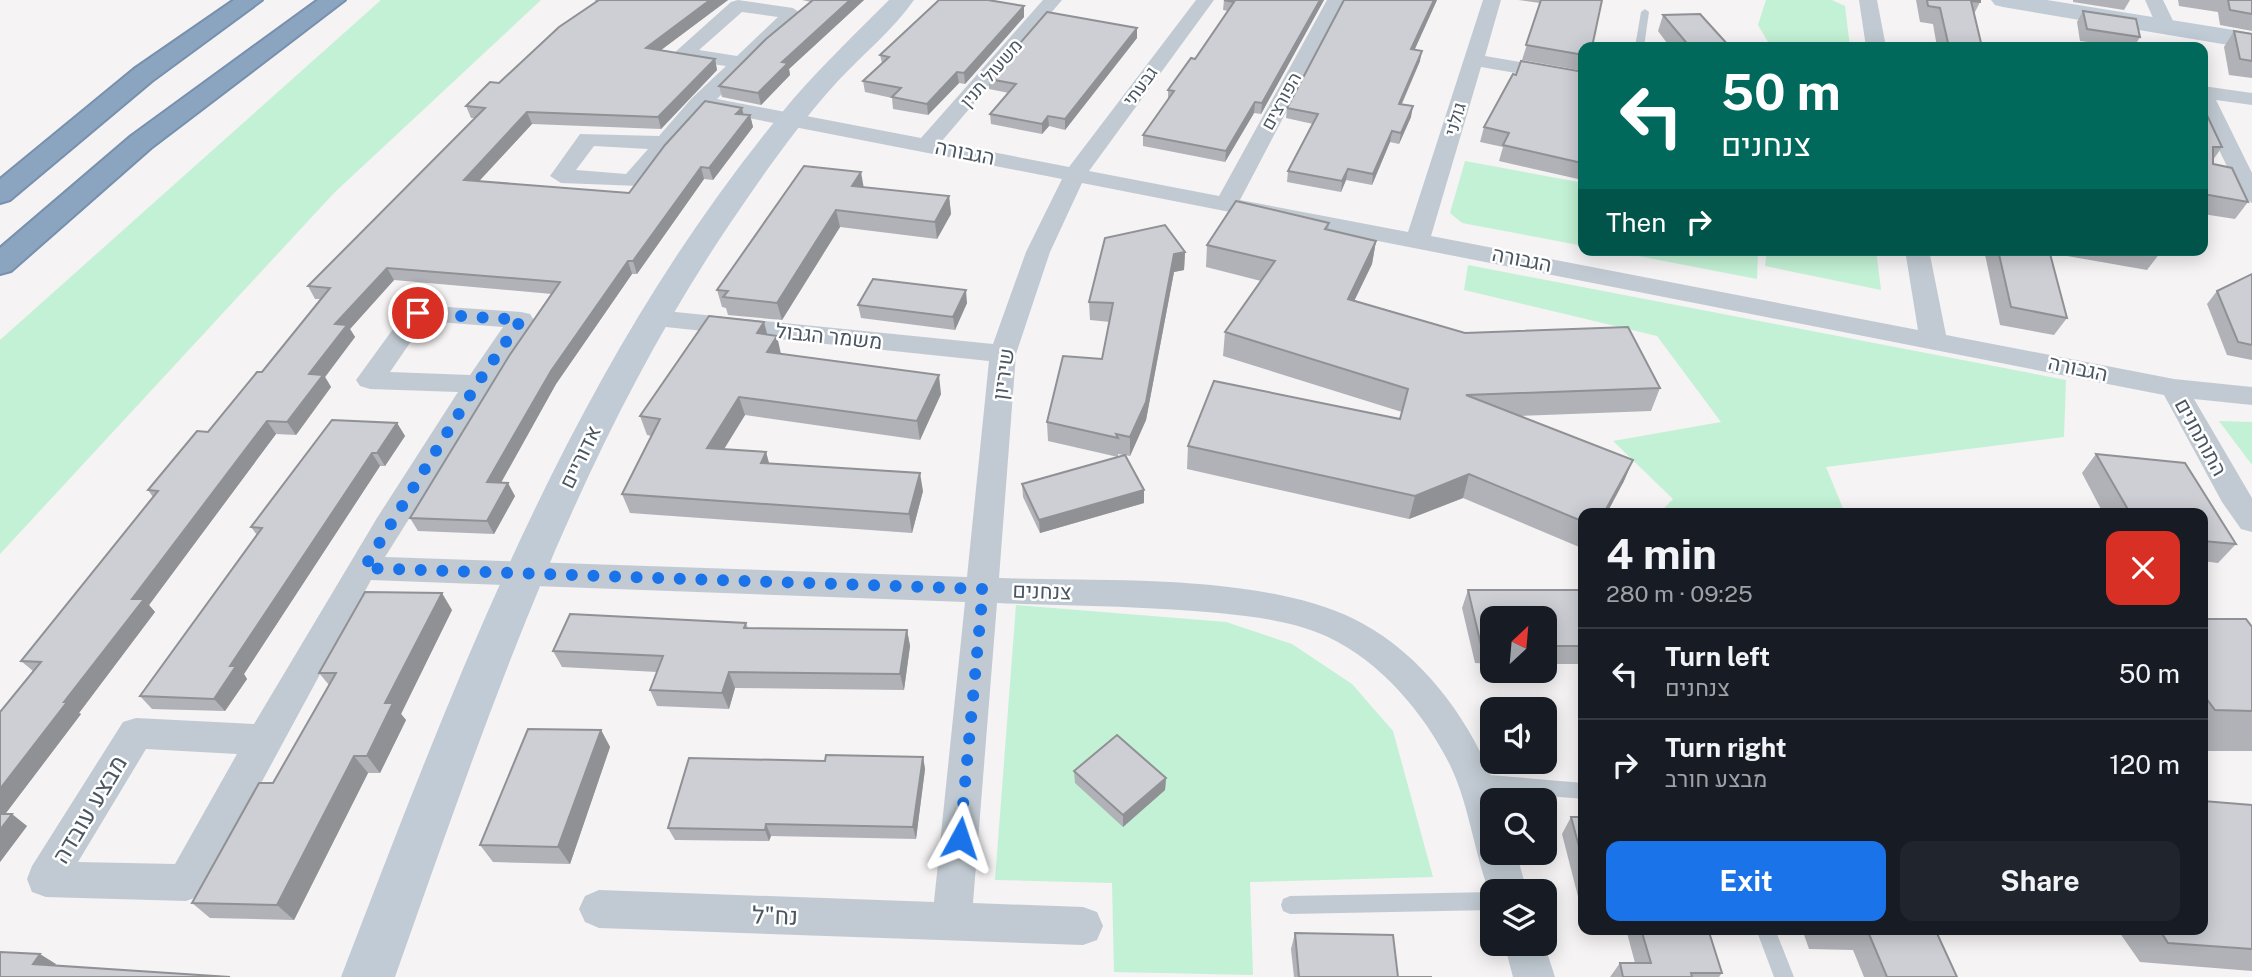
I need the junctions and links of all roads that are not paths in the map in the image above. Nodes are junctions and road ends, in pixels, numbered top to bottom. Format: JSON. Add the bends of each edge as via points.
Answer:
{"nodes":[{"id":1,"x":250,"y":0,"type":"edge"},
{"id":2,"x":333,"y":0,"type":"edge"},
{"id":3,"x":902,"y":0,"type":"edge"},
{"id":4,"x":1053,"y":0,"type":"edge"},
{"id":5,"x":1205,"y":0,"type":"edge"},
{"id":6,"x":1336,"y":0,"type":"edge"},
{"id":7,"x":1492,"y":0,"type":"edge"},
{"id":8,"x":1852,"y":0,"type":"edge"},
{"id":9,"x":1868,"y":0,"type":"edge"},
{"id":10,"x":2003,"y":0,"type":"edge"},
{"id":11,"x":2154,"y":0,"type":"edge"},
{"id":12,"x":1645,"y":12,"type":"dead end"},
{"id":13,"x":1870,"y":23,"type":"junction"},
{"id":14,"x":2165,"y":27,"type":"junction"},
{"id":15,"x":2252,"y":41,"type":"edge"},
{"id":16,"x":1640,"y":42,"type":"edge"},
{"id":17,"x":1874,"y":42,"type":"edge"},
{"id":18,"x":1474,"y":60,"type":"junction"},
{"id":19,"x":738,"y":62,"type":"junction"},
{"id":20,"x":1578,"y":78,"type":"edge"},
{"id":21,"x":2208,"y":94,"type":"edge"},
{"id":22,"x":2252,"y":99,"type":"edge"},
{"id":23,"x":699,"y":102,"type":"junction"},
{"id":24,"x":2208,"y":103,"type":"edge"},
{"id":25,"x":792,"y":118,"type":"junction"},
{"id":26,"x":664,"y":144,"type":"edge"},
{"id":27,"x":928,"y":145,"type":"junction"},
{"id":28,"x":1076,"y":173,"type":"junction"},
{"id":29,"x":2217,"y":175,"type":"edge"},
{"id":30,"x":2249,"y":185,"type":"edge"},
{"id":31,"x":0,"y":194,"type":"edge"},
{"id":32,"x":1227,"y":202,"type":"junction"},
{"id":33,"x":1418,"y":239,"type":"junction"},
{"id":34,"x":1918,"y":256,"type":"edge"},
{"id":35,"x":0,"y":264,"type":"edge"},
{"id":36,"x":656,"y":318,"type":"junction"},
{"id":37,"x":1933,"y":338,"type":"junction"},
{"id":38,"x":1003,"y":354,"type":"junction"},
{"id":39,"x":477,"y":384,"type":"junction"},
{"id":40,"x":2174,"y":388,"type":"junction"},
{"id":41,"x":2252,"y":397,"type":"edge"},
{"id":42,"x":2252,"y":521,"type":"edge"},
{"id":43,"x":364,"y":568,"type":"junction"},
{"id":44,"x":523,"y":573,"type":"junction"},
{"id":45,"x":983,"y":589,"type":"junction"},
{"id":46,"x":262,"y":740,"type":"junction"},
{"id":47,"x":1476,"y":782,"type":"junction"},
{"id":48,"x":1578,"y":790,"type":"edge"},
{"id":49,"x":1480,"y":795,"type":"edge"},
{"id":50,"x":1480,"y":901,"type":"edge"},
{"id":51,"x":1290,"y":905,"type":"dead end"},
{"id":52,"x":599,"y":909,"type":"dead end"},
{"id":53,"x":952,"y":922,"type":"junction"},
{"id":54,"x":1083,"y":926,"type":"dead end"},
{"id":55,"x":1767,"y":935,"type":"edge"},
{"id":56,"x":1528,"y":956,"type":"edge"},
{"id":57,"x":368,"y":977,"type":"edge"},
{"id":58,"x":1534,"y":977,"type":"edge"},
{"id":59,"x":1784,"y":977,"type":"edge"}],
"edges":[{"from":1,"to":31,"type":"highway","via":[[143,75]]},
{"from":2,"to":35,"type":"highway","via":[[141,142]]},
{"from":3,"to":25,"type":"street","name":"אדוריים"},
{"from":4,"to":27,"type":"street","name":"משעול תנין"},
{"from":5,"to":28,"type":"street","name":"גבעתי"},
{"from":6,"to":32,"type":"street","name":"הפורצים"},
{"from":7,"to":18,"type":"street","name":"גולני"},
{"from":8,"to":13,"type":"street"},
{"from":9,"to":13,"type":"street"},
{"from":10,"to":14,"type":"street"},
{"from":11,"to":14,"type":"street"},
{"from":12,"to":16,"type":"lane"},
{"from":13,"to":17,"type":"street"},
{"from":14,"to":15,"type":"street"},
{"from":18,"to":20,"type":"street"},
{"from":18,"to":33,"type":"street","name":"גולני"},
{"from":19,"to":19,"type":"street","via":[[775,30],[793,13],[738,6],[683,54]]},
{"from":19,"to":23,"type":"street"},
{"from":21,"to":22,"type":"street"},
{"from":23,"to":25,"type":"street","name":"הגבורה"},
{"from":23,"to":26,"type":"street"},
{"from":24,"to":30,"type":"street"},
{"from":25,"to":27,"type":"street","name":"הגבורה"},
{"from":25,"to":36,"type":"street","name":"אדוריים","via":[[730,202]]},
{"from":27,"to":28,"type":"street","name":"הגבורה"},
{"from":28,"to":32,"type":"street","name":"הגבורה"},
{"from":28,"to":38,"type":"street","name":"שיריון","via":[[1038,252]]},
{"from":29,"to":30,"type":"street"},
{"from":32,"to":33,"type":"street","name":"הגבורה"},
{"from":33,"to":37,"type":"street","name":"הגבורה"},
{"from":34,"to":37,"type":"street"},
{"from":36,"to":38,"type":"street","name":"משמר הגבול"},
{"from":36,"to":44,"type":"street","name":"אדוריים","via":[[593,429]]},
{"from":37,"to":40,"type":"street","name":"הגבורה"},
{"from":38,"to":45,"type":"street","name":"שיריון"},
{"from":39,"to":39,"type":"street","name":"מבצע עובדה","via":[[521,320],[418,313],[370,380]]},
{"from":39,"to":43,"type":"street","name":"מבצע עובדה"},
{"from":40,"to":41,"type":"street","name":"הגבורה"},
{"from":40,"to":42,"type":"street","name":"התותחנים","via":[[2232,494]]},
{"from":43,"to":44,"type":"street","name":"צנחנים"},
{"from":43,"to":46,"type":"street","name":"מבצע עובדה"},
{"from":44,"to":45,"type":"street","name":"צנחנים"},
{"from":44,"to":57,"type":"street","name":"אדוריים"},
{"from":45,"to":47,"type":"street","name":"צנחנים","via":[[1184,597],[1281,609],[1340,628],[1375,649],[1413,683],[1447,728]]},
{"from":45,"to":53,"type":"street"},
{"from":46,"to":46,"type":"street","name":"מבצע עובדה","via":[[135,733],[46,879],[186,883]]},
{"from":47,"to":48,"type":"lane"},
{"from":47,"to":49,"type":"street","name":"צנחנים"},
{"from":50,"to":51,"type":"lane"},
{"from":52,"to":53,"type":"street","name":"נח\"ל"},
{"from":53,"to":54,"type":"street","name":"נח\"ל"},
{"from":55,"to":59,"type":"lane"},
{"from":56,"to":58,"type":"street"}]}
